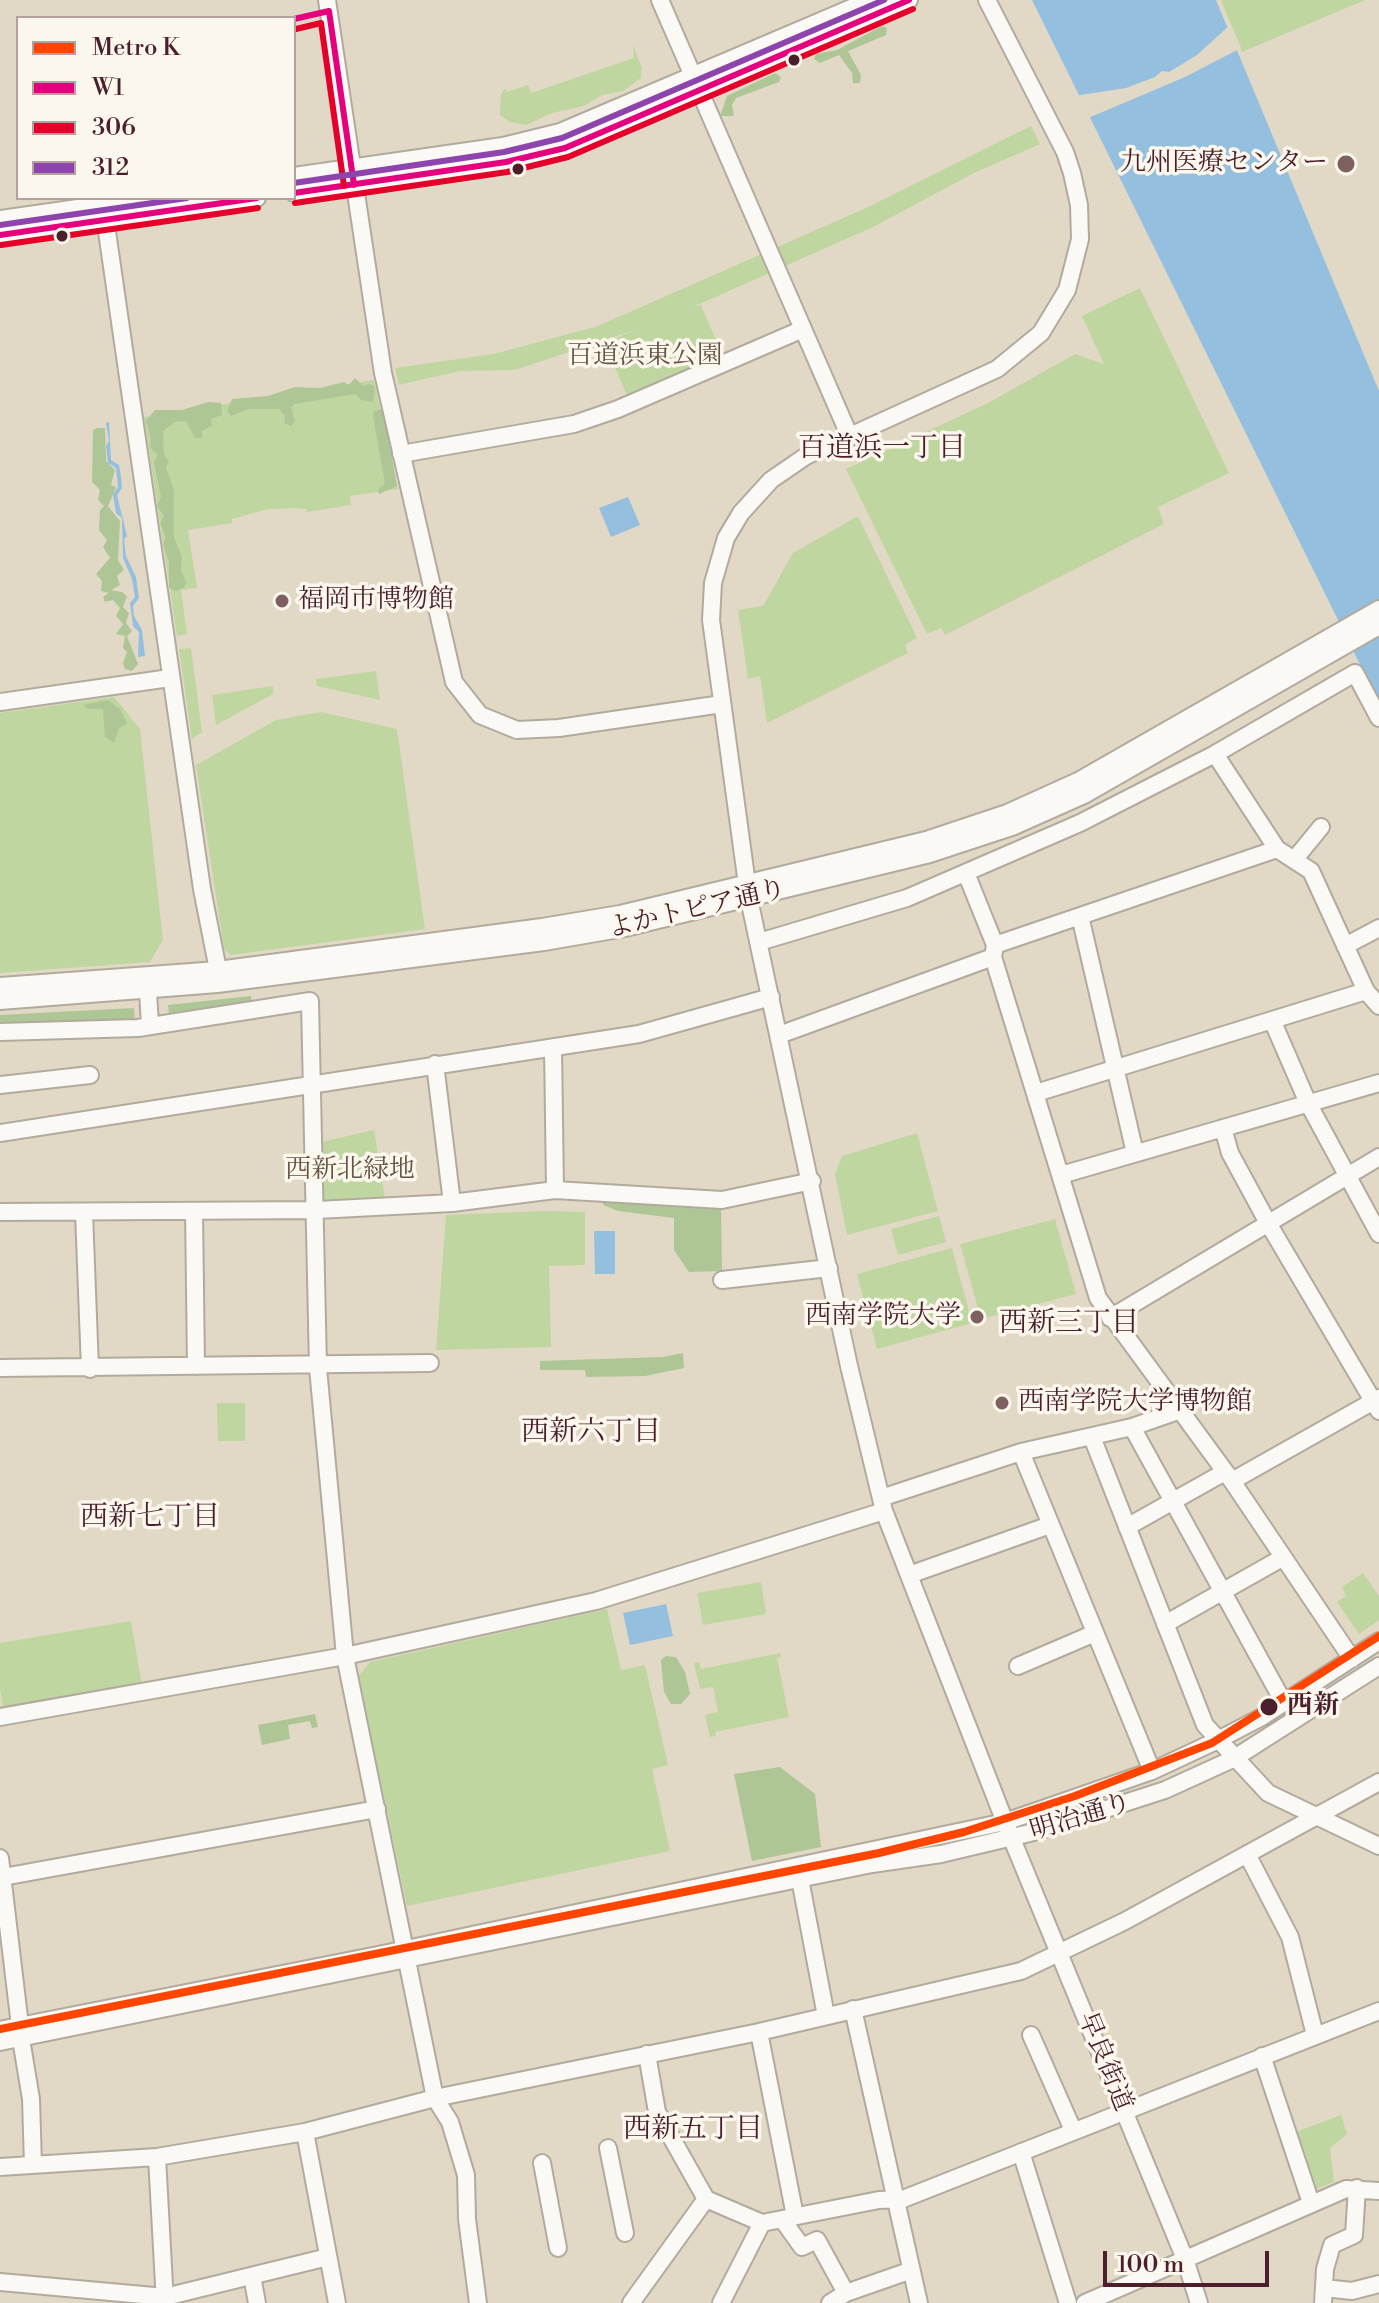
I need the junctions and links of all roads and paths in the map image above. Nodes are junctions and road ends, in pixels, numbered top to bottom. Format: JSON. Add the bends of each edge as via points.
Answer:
{"nodes":[{"id":1,"x":327,"y":0,"type":"edge"},
{"id":2,"x":660,"y":0,"type":"edge"},
{"id":3,"x":870,"y":0,"type":"edge"},
{"id":4,"x":909,"y":0,"type":"edge"},
{"id":5,"x":987,"y":0,"type":"edge"},
{"id":6,"x":697,"y":84,"type":"junction"},
{"id":7,"x":352,"y":167,"type":"junction"},
{"id":8,"x":296,"y":176,"type":"edge"},
{"id":9,"x":354,"y":185,"type":"junction"},
{"id":10,"x":296,"y":193,"type":"edge"},
{"id":11,"x":142,"y":200,"type":"edge"},
{"id":12,"x":235,"y":200,"type":"edge"},
{"id":13,"x":105,"y":212,"type":"junction"},
{"id":14,"x":0,"y":219,"type":"edge"},
{"id":15,"x":0,"y":235,"type":"edge"},
{"id":16,"x":803,"y":329,"type":"junction"},
{"id":17,"x":850,"y":437,"type":"junction"},
{"id":18,"x":401,"y":454,"type":"junction"},
{"id":19,"x":1379,"y":609,"type":"edge"},
{"id":20,"x":1379,"y":626,"type":"edge"},
{"id":21,"x":1341,"y":639,"type":"junction"},
{"id":22,"x":170,"y":678,"type":"junction"},
{"id":23,"x":0,"y":702,"type":"edge"},
{"id":24,"x":722,"y":704,"type":"junction"},
{"id":25,"x":1228,"y":713,"type":"junction"},
{"id":26,"x":1379,"y":718,"type":"edge"},
{"id":27,"x":1243,"y":738,"type":"junction"},
{"id":28,"x":1215,"y":754,"type":"junction"},
{"id":29,"x":1321,"y":827,"type":"dead end"},
{"id":30,"x":973,"y":841,"type":"junction"},
{"id":31,"x":1277,"y":849,"type":"junction"},
{"id":32,"x":1294,"y":860,"type":"junction"},
{"id":33,"x":985,"y":863,"type":"junction"},
{"id":34,"x":966,"y":873,"type":"junction"},
{"id":35,"x":748,"y":891,"type":"junction"},
{"id":36,"x":1080,"y":916,"type":"junction"},
{"id":37,"x":1379,"y":928,"type":"edge"},
{"id":38,"x":759,"y":942,"type":"junction"},
{"id":39,"x":1345,"y":946,"type":"junction"},
{"id":40,"x":994,"y":951,"type":"junction"},
{"id":41,"x":218,"y":970,"type":"junction"},
{"id":42,"x":0,"y":986,"type":"edge"},
{"id":43,"x":1366,"y":991,"type":"junction"},
{"id":44,"x":148,"y":992,"type":"junction"},
{"id":45,"x":771,"y":997,"type":"junction"},
{"id":46,"x":0,"y":1001,"type":"edge"},
{"id":47,"x":1379,"y":1006,"type":"edge"},
{"id":48,"x":1272,"y":1020,"type":"junction"},
{"id":49,"x":150,"y":1025,"type":"junction"},
{"id":50,"x":0,"y":1032,"type":"edge"},
{"id":51,"x":779,"y":1035,"type":"junction"},
{"id":52,"x":553,"y":1047,"type":"junction"},
{"id":53,"x":435,"y":1064,"type":"junction"},
{"id":54,"x":1116,"y":1070,"type":"junction"},
{"id":55,"x":90,"y":1075,"type":"dead end"},
{"id":56,"x":1379,"y":1083,"type":"edge"},
{"id":57,"x":0,"y":1085,"type":"edge"},
{"id":58,"x":313,"y":1086,"type":"junction"},
{"id":59,"x":1036,"y":1093,"type":"junction"},
{"id":60,"x":1308,"y":1103,"type":"junction"},
{"id":61,"x":1223,"y":1128,"type":"junction"},
{"id":62,"x":0,"y":1133,"type":"edge"},
{"id":63,"x":1135,"y":1153,"type":"junction"},
{"id":64,"x":1379,"y":1157,"type":"edge"},
{"id":65,"x":1061,"y":1175,"type":"junction"},
{"id":66,"x":1345,"y":1177,"type":"junction"},
{"id":67,"x":812,"y":1181,"type":"junction"},
{"id":68,"x":555,"y":1190,"type":"junction"},
{"id":69,"x":452,"y":1203,"type":"junction"},
{"id":70,"x":317,"y":1210,"type":"junction"},
{"id":71,"x":194,"y":1211,"type":"junction"},
{"id":72,"x":0,"y":1212,"type":"edge"},
{"id":73,"x":84,"y":1213,"type":"junction"},
{"id":74,"x":1268,"y":1223,"type":"junction"},
{"id":75,"x":1379,"y":1234,"type":"edge"},
{"id":76,"x":829,"y":1268,"type":"junction"},
{"id":77,"x":722,"y":1280,"type":"dead end"},
{"id":78,"x":1110,"y":1318,"type":"junction"},
{"id":79,"x":430,"y":1363,"type":"dead end"},
{"id":80,"x":196,"y":1366,"type":"junction"},
{"id":81,"x":0,"y":1368,"type":"edge"},
{"id":82,"x":318,"y":1368,"type":"junction"},
{"id":83,"x":90,"y":1369,"type":"junction"},
{"id":84,"x":1377,"y":1403,"type":"edge"},
{"id":85,"x":1178,"y":1411,"type":"junction"},
{"id":86,"x":1132,"y":1427,"type":"junction"},
{"id":87,"x":1092,"y":1437,"type":"junction"},
{"id":88,"x":1021,"y":1452,"type":"junction"},
{"id":89,"x":1227,"y":1477,"type":"junction"},
{"id":90,"x":1173,"y":1502,"type":"junction"},
{"id":91,"x":882,"y":1504,"type":"junction"},
{"id":92,"x":1050,"y":1525,"type":"junction"},
{"id":93,"x":1127,"y":1527,"type":"junction"},
{"id":94,"x":1282,"y":1558,"type":"junction"},
{"id":95,"x":909,"y":1575,"type":"junction"},
{"id":96,"x":1223,"y":1591,"type":"junction"},
{"id":97,"x":1165,"y":1624,"type":"junction"},
{"id":98,"x":1095,"y":1633,"type":"junction"},
{"id":99,"x":1379,"y":1641,"type":"edge"},
{"id":100,"x":345,"y":1656,"type":"junction"},
{"id":101,"x":1352,"y":1659,"type":"junction"},
{"id":102,"x":1018,"y":1666,"type":"dead end"},
{"id":103,"x":1379,"y":1666,"type":"edge"},
{"id":104,"x":1284,"y":1703,"type":"junction"},
{"id":105,"x":0,"y":1717,"type":"edge"},
{"id":106,"x":1216,"y":1741,"type":"junction"},
{"id":107,"x":1233,"y":1759,"type":"junction"},
{"id":108,"x":1152,"y":1771,"type":"junction"},
{"id":109,"x":1379,"y":1782,"type":"edge"},
{"id":110,"x":377,"y":1809,"type":"junction"},
{"id":111,"x":1318,"y":1818,"type":"junction"},
{"id":112,"x":1005,"y":1822,"type":"junction"},
{"id":113,"x":1013,"y":1838,"type":"junction"},
{"id":114,"x":1379,"y":1846,"type":"edge"},
{"id":115,"x":1247,"y":1854,"type":"junction"},
{"id":116,"x":0,"y":1858,"type":"edge"},
{"id":117,"x":3,"y":1877,"type":"junction"},
{"id":118,"x":800,"y":1879,"type":"junction"},
{"id":119,"x":406,"y":1954,"type":"junction"},
{"id":120,"x":1059,"y":1954,"type":"junction"},
{"id":121,"x":853,"y":2009,"type":"junction"},
{"id":122,"x":1379,"y":2012,"type":"edge"},
{"id":123,"x":826,"y":2016,"type":"junction"},
{"id":124,"x":0,"y":2030,"type":"edge"},
{"id":125,"x":21,"y":2032,"type":"junction"},
{"id":126,"x":759,"y":2032,"type":"junction"},
{"id":127,"x":1031,"y":2035,"type":"dead end"},
{"id":128,"x":1315,"y":2035,"type":"junction"},
{"id":129,"x":0,"y":2042,"type":"edge"},
{"id":130,"x":647,"y":2054,"type":"junction"},
{"id":131,"x":1262,"y":2056,"type":"junction"},
{"id":132,"x":435,"y":2098,"type":"junction"},
{"id":133,"x":1123,"y":2110,"type":"junction"},
{"id":134,"x":1073,"y":2130,"type":"junction"},
{"id":135,"x":305,"y":2132,"type":"junction"},
{"id":136,"x":608,"y":2148,"type":"dead end"},
{"id":137,"x":1021,"y":2152,"type":"junction"},
{"id":138,"x":157,"y":2157,"type":"junction"},
{"id":139,"x":542,"y":2163,"type":"dead end"},
{"id":140,"x":33,"y":2165,"type":"junction"},
{"id":141,"x":0,"y":2167,"type":"edge"},
{"id":142,"x":1357,"y":2188,"type":"junction"},
{"id":143,"x":1379,"y":2191,"type":"edge"},
{"id":144,"x":706,"y":2199,"type":"junction"},
{"id":145,"x":895,"y":2200,"type":"junction"},
{"id":146,"x":1311,"y":2203,"type":"junction"},
{"id":147,"x":789,"y":2217,"type":"junction"},
{"id":148,"x":762,"y":2223,"type":"junction"},
{"id":149,"x":625,"y":2233,"type":"dead end"},
{"id":150,"x":558,"y":2248,"type":"dead end"},
{"id":151,"x":328,"y":2257,"type":"junction"},
{"id":152,"x":1185,"y":2259,"type":"junction"},
{"id":153,"x":909,"y":2271,"type":"junction"},
{"id":154,"x":252,"y":2276,"type":"junction"},
{"id":155,"x":0,"y":2282,"type":"edge"},
{"id":156,"x":1379,"y":2284,"type":"edge"},
{"id":157,"x":846,"y":2293,"type":"junction"},
{"id":158,"x":1323,"y":2295,"type":"edge"},
{"id":159,"x":165,"y":2300,"type":"edge"},
{"id":160,"x":257,"y":2303,"type":"edge"},
{"id":161,"x":337,"y":2303,"type":"edge"},
{"id":162,"x":478,"y":2303,"type":"edge"},
{"id":163,"x":631,"y":2303,"type":"edge"},
{"id":164,"x":721,"y":2303,"type":"edge"},
{"id":165,"x":830,"y":2303,"type":"edge"},
{"id":166,"x":919,"y":2303,"type":"edge"},
{"id":167,"x":1068,"y":2303,"type":"edge"},
{"id":168,"x":1085,"y":2303,"type":"edge"},
{"id":169,"x":1199,"y":2303,"type":"edge"}],
"edges":[{"from":1,"to":7,"type":"street"},
{"from":2,"to":6,"type":"street"},
{"from":3,"to":6,"type":"street"},
{"from":4,"to":6,"type":"street"},
{"from":5,"to":17,"type":"street","name":"早良街道","via":[[1072,173],[1080,227],[1074,271],[1051,320],[1021,353],[987,375]]},
{"from":6,"to":7,"type":"street","via":[[551,135]]},
{"from":6,"to":9,"type":"street","via":[[555,151]]},
{"from":6,"to":16,"type":"street"},
{"from":7,"to":8,"type":"street"},
{"from":7,"to":9,"type":"street"},
{"from":9,"to":10,"type":"street"},
{"from":9,"to":18,"type":"street"},
{"from":11,"to":13,"type":"street"},
{"from":12,"to":13,"type":"street"},
{"from":13,"to":14,"type":"street"},
{"from":13,"to":15,"type":"street"},
{"from":13,"to":22,"type":"street"},
{"from":16,"to":17,"type":"street"},
{"from":16,"to":18,"type":"street","via":[[574,424]]},
{"from":17,"to":24,"type":"street","name":"早良街道","via":[[806,456],[771,480],[726,538],[711,609]]},
{"from":18,"to":24,"type":"street","via":[[450,673],[480,715],[506,728],[534,731]]},
{"from":19,"to":21,"type":"street"},
{"from":20,"to":21,"type":"street"},
{"from":21,"to":25,"type":"street","name":"よかトピア通り"},
{"from":21,"to":35,"type":"street","name":"よかトピア通り","via":[[1029,804]]},
{"from":22,"to":23,"type":"street"},
{"from":22,"to":41,"type":"street"},
{"from":24,"to":35,"type":"street","name":"早良街道"},
{"from":25,"to":27,"type":"street"},
{"from":25,"to":30,"type":"street","name":"よかトピア通り","via":[[1084,795]]},
{"from":26,"to":27,"type":"street","via":[[1355,673]]},
{"from":27,"to":28,"type":"street"},
{"from":28,"to":31,"type":"street"},
{"from":28,"to":33,"type":"street","via":[[1080,823]]},
{"from":29,"to":32,"type":"street"},
{"from":30,"to":33,"type":"street"},
{"from":30,"to":35,"type":"street","name":"よかトピア通り"},
{"from":31,"to":32,"type":"street"},
{"from":31,"to":36,"type":"street"},
{"from":32,"to":39,"type":"street","via":[[1311,871]]},
{"from":33,"to":34,"type":"street"},
{"from":34,"to":38,"type":"street","via":[[907,898]]},
{"from":34,"to":40,"type":"street"},
{"from":35,"to":38,"type":"street","name":"早良街道"},
{"from":35,"to":41,"type":"street","name":"よかトピア通り","via":[[542,927]]},
{"from":35,"to":44,"type":"street","name":"よかトピア通り","via":[[625,928],[544,942]]},
{"from":36,"to":40,"type":"street"},
{"from":36,"to":54,"type":"street"},
{"from":37,"to":39,"type":"street"},
{"from":38,"to":45,"type":"street","name":"早良街道"},
{"from":39,"to":43,"type":"street"},
{"from":40,"to":51,"type":"street"},
{"from":40,"to":59,"type":"street"},
{"from":41,"to":42,"type":"street","name":"よかトピア通り"},
{"from":43,"to":47,"type":"street"},
{"from":43,"to":48,"type":"street"},
{"from":44,"to":46,"type":"street","name":"よかトピア通り"},
{"from":44,"to":49,"type":"street"},
{"from":45,"to":51,"type":"street","name":"早良街道"},
{"from":45,"to":52,"type":"street","via":[[639,1034]]},
{"from":48,"to":54,"type":"street"},
{"from":48,"to":60,"type":"street"},
{"from":49,"to":50,"type":"street"},
{"from":49,"to":58,"type":"street","via":[[310,1001]]},
{"from":51,"to":67,"type":"street","name":"早良街道"},
{"from":52,"to":53,"type":"street"},
{"from":52,"to":68,"type":"street"},
{"from":53,"to":58,"type":"street"},
{"from":53,"to":69,"type":"street"},
{"from":54,"to":59,"type":"street"},
{"from":54,"to":63,"type":"street"},
{"from":55,"to":57,"type":"street"},
{"from":56,"to":60,"type":"street"},
{"from":58,"to":62,"type":"street"},
{"from":58,"to":70,"type":"street"},
{"from":59,"to":65,"type":"street"},
{"from":60,"to":61,"type":"street"},
{"from":60,"to":66,"type":"street"},
{"from":61,"to":63,"type":"street"},
{"from":61,"to":74,"type":"street","via":[[1230,1153]]},
{"from":63,"to":65,"type":"street"},
{"from":64,"to":66,"type":"street"},
{"from":65,"to":78,"type":"street","via":[[1098,1298]]},
{"from":66,"to":74,"type":"street"},
{"from":66,"to":75,"type":"street"},
{"from":67,"to":68,"type":"street","via":[[722,1200]]},
{"from":67,"to":76,"type":"street","name":"早良街道"},
{"from":68,"to":69,"type":"street"},
{"from":69,"to":70,"type":"street"},
{"from":70,"to":71,"type":"street"},
{"from":70,"to":82,"type":"street"},
{"from":71,"to":73,"type":"street"},
{"from":71,"to":80,"type":"street"},
{"from":72,"to":73,"type":"street"},
{"from":73,"to":83,"type":"street"},
{"from":74,"to":78,"type":"street"},
{"from":74,"to":84,"type":"street"},
{"from":76,"to":77,"type":"street"},
{"from":76,"to":91,"type":"street","name":"早良街道"},
{"from":78,"to":85,"type":"street"},
{"from":79,"to":82,"type":"street"},
{"from":80,"to":82,"type":"street"},
{"from":80,"to":83,"type":"street"},
{"from":81,"to":83,"type":"street"},
{"from":82,"to":100,"type":"street"},
{"from":84,"to":89,"type":"street"},
{"from":85,"to":86,"type":"street"},
{"from":85,"to":89,"type":"street"},
{"from":86,"to":87,"type":"street"},
{"from":86,"to":90,"type":"street"},
{"from":87,"to":88,"type":"street"},
{"from":87,"to":93,"type":"street"},
{"from":88,"to":91,"type":"street"},
{"from":88,"to":92,"type":"street"},
{"from":89,"to":90,"type":"street"},
{"from":89,"to":94,"type":"street"},
{"from":90,"to":93,"type":"street"},
{"from":90,"to":96,"type":"street"},
{"from":91,"to":95,"type":"street","name":"早良街道"},
{"from":91,"to":100,"type":"street","via":[[596,1601]]},
{"from":92,"to":95,"type":"street"},
{"from":92,"to":98,"type":"street"},
{"from":93,"to":97,"type":"street"},
{"from":94,"to":96,"type":"street"},
{"from":94,"to":101,"type":"street"},
{"from":95,"to":112,"type":"street","name":"早良街道"},
{"from":96,"to":97,"type":"street"},
{"from":96,"to":104,"type":"street"},
{"from":97,"to":106,"type":"street"},
{"from":98,"to":102,"type":"street"},
{"from":98,"to":108,"type":"street"},
{"from":99,"to":101,"type":"street","name":"明治通り"},
{"from":100,"to":105,"type":"street"},
{"from":100,"to":110,"type":"street"},
{"from":101,"to":104,"type":"street","name":"明治通り"},
{"from":103,"to":107,"type":"street","name":"明治通り"},
{"from":104,"to":106,"type":"street","name":"明治通り"},
{"from":106,"to":107,"type":"street"},
{"from":106,"to":108,"type":"street","name":"明治通り"},
{"from":107,"to":111,"type":"street","via":[[1268,1793]]},
{"from":107,"to":113,"type":"street","name":"明治通り","via":[[1139,1800]]},
{"from":108,"to":112,"type":"street","name":"明治通り"},
{"from":109,"to":111,"type":"street"},
{"from":110,"to":117,"type":"street"},
{"from":110,"to":119,"type":"street"},
{"from":111,"to":114,"type":"street"},
{"from":111,"to":115,"type":"street"},
{"from":112,"to":113,"type":"street","name":"早良街道"},
{"from":112,"to":119,"type":"street","name":"明治通り"},
{"from":113,"to":118,"type":"street","name":"明治通り"},
{"from":113,"to":120,"type":"street","name":"早良街道"},
{"from":115,"to":120,"type":"street"},
{"from":115,"to":128,"type":"street","via":[[1290,1937]]},
{"from":116,"to":117,"type":"street"},
{"from":117,"to":125,"type":"street"},
{"from":118,"to":119,"type":"street","name":"明治通り"},
{"from":118,"to":123,"type":"street"},
{"from":119,"to":125,"type":"street","name":"明治通り"},
{"from":119,"to":132,"type":"street"},
{"from":120,"to":121,"type":"street","via":[[1021,1971]]},
{"from":120,"to":133,"type":"street","name":"早良街道"},
{"from":121,"to":123,"type":"street"},
{"from":121,"to":145,"type":"street"},
{"from":122,"to":128,"type":"street"},
{"from":123,"to":126,"type":"street"},
{"from":124,"to":125,"type":"street","name":"明治通り"},
{"from":125,"to":129,"type":"street","name":"明治通り"},
{"from":125,"to":140,"type":"street"},
{"from":126,"to":130,"type":"street"},
{"from":126,"to":147,"type":"street"},
{"from":127,"to":134,"type":"street"},
{"from":128,"to":131,"type":"street"},
{"from":130,"to":132,"type":"street"},
{"from":130,"to":144,"type":"street","via":[[657,2112]]},
{"from":131,"to":133,"type":"street"},
{"from":131,"to":146,"type":"street"},
{"from":132,"to":135,"type":"street"},
{"from":132,"to":162,"type":"street","via":[[450,2122],[466,2175]]},
{"from":133,"to":134,"type":"street"},
{"from":133,"to":152,"type":"street","name":"早良街道"},
{"from":134,"to":137,"type":"street"},
{"from":135,"to":138,"type":"street"},
{"from":135,"to":151,"type":"street"},
{"from":136,"to":149,"type":"street"},
{"from":137,"to":145,"type":"street"},
{"from":137,"to":167,"type":"street"},
{"from":138,"to":140,"type":"street"},
{"from":138,"to":159,"type":"street"},
{"from":139,"to":150,"type":"street"},
{"from":140,"to":141,"type":"street"},
{"from":142,"to":143,"type":"street"},
{"from":142,"to":146,"type":"street"},
{"from":142,"to":158,"type":"street","via":[[1354,2235],[1332,2245]]},
{"from":144,"to":148,"type":"street"},
{"from":144,"to":163,"type":"street"},
{"from":145,"to":147,"type":"street"},
{"from":145,"to":153,"type":"street"},
{"from":146,"to":152,"type":"street"},
{"from":147,"to":148,"type":"street"},
{"from":147,"to":157,"type":"street","via":[[802,2247],[817,2240]]},
{"from":148,"to":164,"type":"street"},
{"from":151,"to":154,"type":"street"},
{"from":151,"to":161,"type":"street"},
{"from":152,"to":168,"type":"street"},
{"from":152,"to":169,"type":"street","name":"早良街道"},
{"from":153,"to":157,"type":"street"},
{"from":153,"to":166,"type":"street"},
{"from":154,"to":159,"type":"street"},
{"from":154,"to":160,"type":"street"},
{"from":155,"to":159,"type":"street"},
{"from":156,"to":158,"type":"street"},
{"from":157,"to":165,"type":"street"}]}
